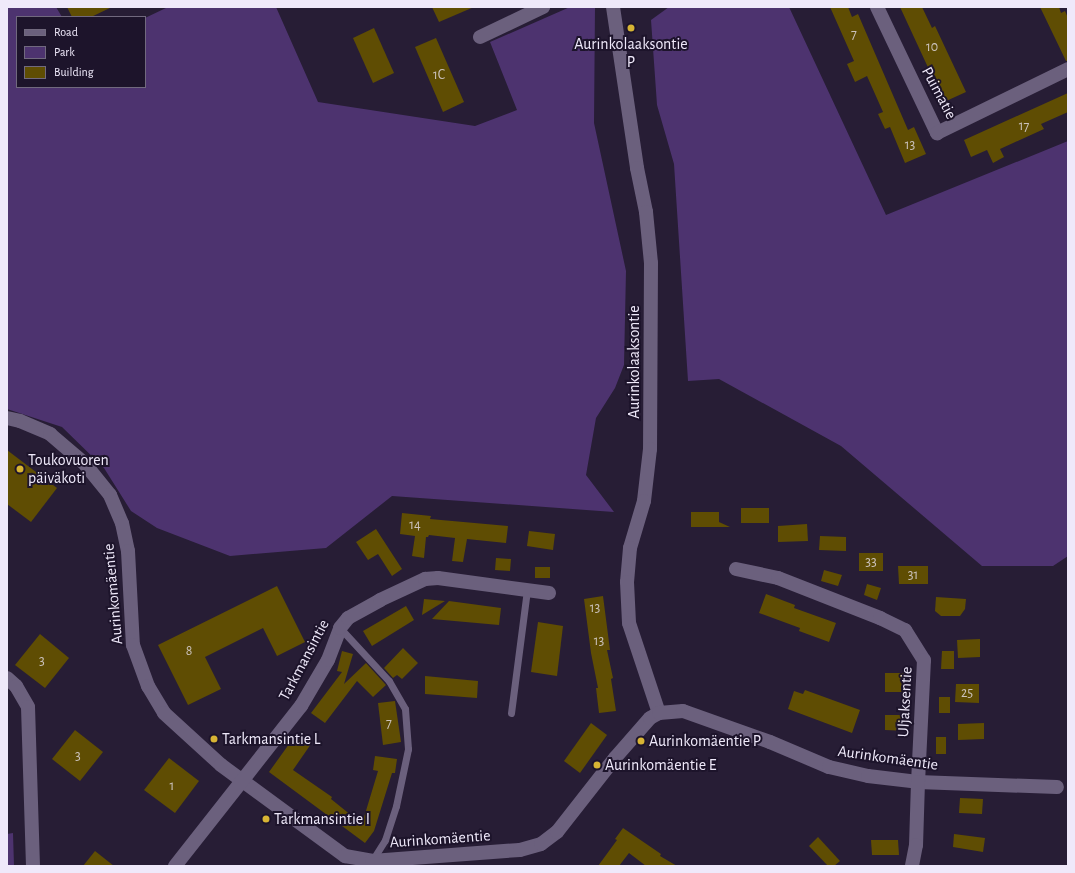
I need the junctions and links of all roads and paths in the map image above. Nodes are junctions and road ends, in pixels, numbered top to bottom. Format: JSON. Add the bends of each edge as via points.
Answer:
{"nodes":[{"id":1,"x":543,"y":7,"type":"edge"},
{"id":2,"x":613,"y":7,"type":"edge"},
{"id":3,"x":877,"y":7,"type":"edge"},
{"id":4,"x":480,"y":37,"type":"dead end"},
{"id":5,"x":1068,"y":69,"type":"edge"},
{"id":6,"x":7,"y":418,"type":"edge"},
{"id":7,"x":736,"y":569,"type":"dead end"},
{"id":8,"x":527,"y":590,"type":"junction"},
{"id":9,"x":549,"y":593,"type":"dead end"},
{"id":10,"x":340,"y":628,"type":"junction"},
{"id":11,"x":7,"y":678,"type":"edge"},
{"id":12,"x":511,"y":713,"type":"dead end"},
{"id":13,"x":659,"y":713,"type":"junction"},
{"id":14,"x":242,"y":780,"type":"junction"},
{"id":15,"x":918,"y":782,"type":"junction"},
{"id":16,"x":1057,"y":786,"type":"dead end"},
{"id":17,"x":372,"y":861,"type":"junction"},
{"id":18,"x":33,"y":866,"type":"edge"},
{"id":19,"x":175,"y":866,"type":"edge"},
{"id":20,"x":912,"y":866,"type":"edge"}],
"edges":[{"from":1,"to":4,"type":"street"},
{"from":2,"to":13,"type":"street","name":"Aurinkolaaksontie","via":[[646,212],[651,263],[650,449],[644,502],[630,548],[627,582],[629,623]]},
{"from":3,"to":5,"type":"street","name":"Puimatie","via":[[937,133]]},
{"from":6,"to":14,"type":"street","name":"Aurinkomäentie","via":[[50,434],[85,464],[110,495],[122,523],[128,551],[133,645],[148,686],[164,713],[220,765]]},
{"from":7,"to":15,"type":"street","name":"Uljaksentie","via":[[778,578],[906,630],[924,660]]},
{"from":8,"to":9,"type":"street","name":"Tarkmansintie"},
{"from":8,"to":10,"type":"street","name":"Tarkmansintie","via":[[438,578],[425,580],[348,618]]},
{"from":8,"to":12,"type":"lane"},
{"from":10,"to":14,"type":"street","name":"Tarkmansintie","via":[[328,660],[301,706]]},
{"from":10,"to":17,"type":"lane","via":[[389,681],[405,709],[408,749],[396,806],[385,840]]},
{"from":11,"to":18,"type":"street","via":[[16,686],[28,707]]},
{"from":13,"to":15,"type":"street","name":"Aurinkomäentie","via":[[683,711],[770,742],[829,767],[868,776]]},
{"from":13,"to":17,"type":"street","name":"Aurinkomäentie","via":[[650,718],[615,758],[557,832],[541,844],[520,850]]},
{"from":14,"to":17,"type":"street","name":"Aurinkomäentie","via":[[345,856]]},
{"from":14,"to":19,"type":"street","name":"Tarkmansintie"},
{"from":15,"to":16,"type":"street","name":"Aurinkomäentie"},
{"from":15,"to":20,"type":"street","name":"Uljaksentie","via":[[916,845]]}]}
